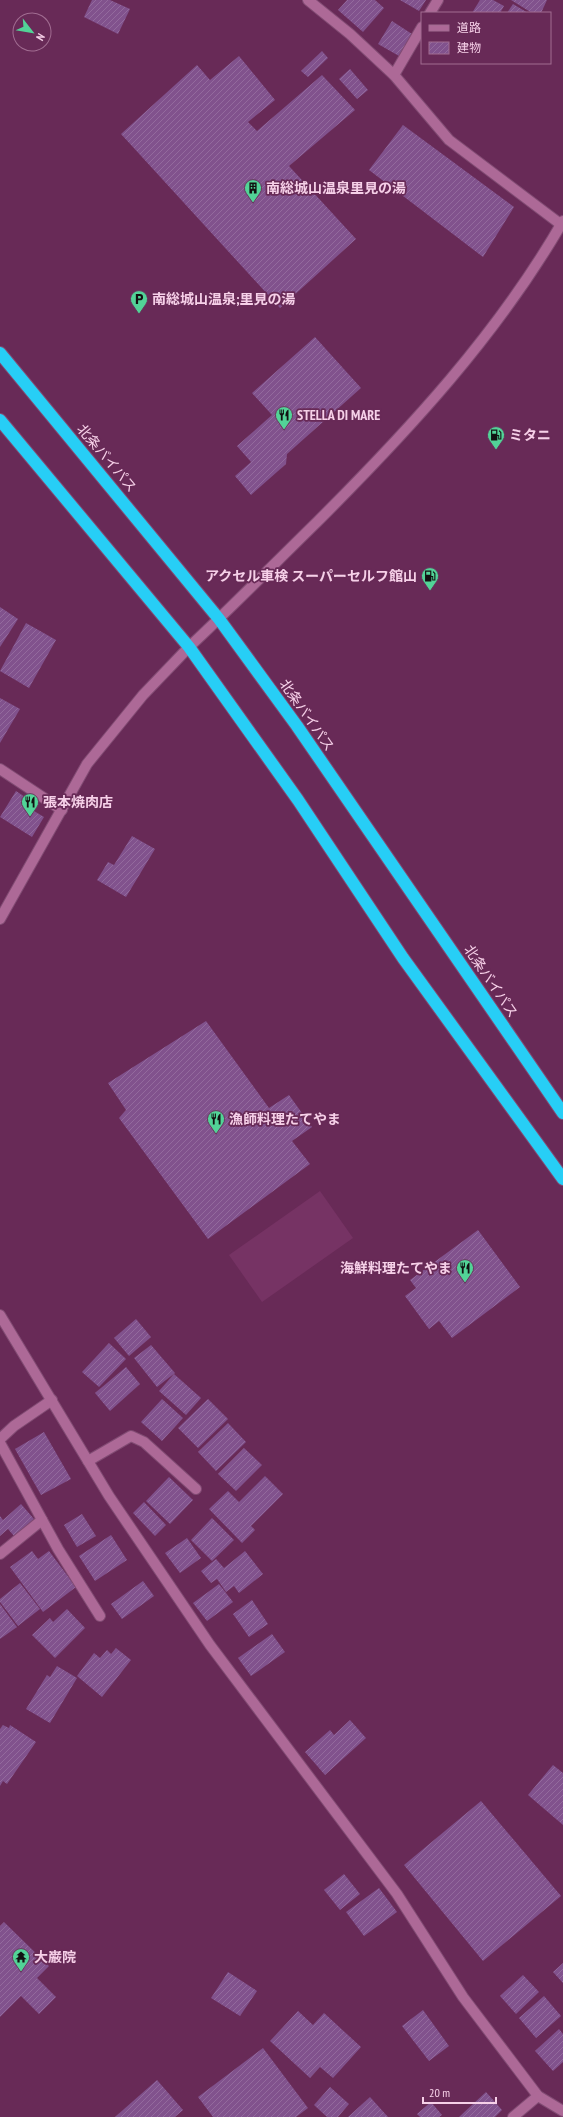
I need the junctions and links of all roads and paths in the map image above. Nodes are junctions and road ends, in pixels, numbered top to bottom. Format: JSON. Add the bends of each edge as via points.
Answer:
{"nodes":[{"id":1,"x":308,"y":0,"type":"edge"},
{"id":2,"x":438,"y":0,"type":"edge"},
{"id":3,"x":431,"y":12,"type":"edge"},
{"id":4,"x":421,"y":29,"type":"edge"},
{"id":5,"x":394,"y":75,"type":"junction"},
{"id":6,"x":562,"y":224,"type":"edge"},
{"id":7,"x":0,"y":353,"type":"edge"},
{"id":8,"x":0,"y":420,"type":"edge"},
{"id":9,"x":219,"y":619,"type":"junction"},
{"id":10,"x":189,"y":647,"type":"junction"},
{"id":11,"x":0,"y":769,"type":"edge"},
{"id":12,"x":62,"y":810,"type":"junction"},
{"id":13,"x":0,"y":919,"type":"edge"},
{"id":14,"x":563,"y":1113,"type":"edge"},
{"id":15,"x":563,"y":1179,"type":"edge"},
{"id":16,"x":0,"y":1314,"type":"edge"},
{"id":17,"x":52,"y":1400,"type":"junction"},
{"id":18,"x":0,"y":1439,"type":"edge"},
{"id":19,"x":0,"y":1443,"type":"edge"},
{"id":20,"x":88,"y":1461,"type":"junction"},
{"id":21,"x":196,"y":1490,"type":"dead end"},
{"id":22,"x":42,"y":1520,"type":"junction"},
{"id":23,"x":0,"y":1554,"type":"edge"},
{"id":24,"x":100,"y":1616,"type":"dead end"},
{"id":25,"x":538,"y":2096,"type":"junction"},
{"id":26,"x":563,"y":2111,"type":"edge"},
{"id":27,"x":513,"y":2117,"type":"edge"}],
"edges":[{"from":1,"to":5,"type":"street"},
{"from":2,"to":3,"type":"street"},
{"from":4,"to":5,"type":"street"},
{"from":5,"to":6,"type":"street","via":[[449,140]]},
{"from":6,"to":9,"type":"street","via":[[496,322],[421,414],[358,481]]},
{"from":7,"to":9,"type":"highway","name":"北条バイパス"},
{"from":8,"to":10,"type":"highway"},
{"from":9,"to":10,"type":"street"},
{"from":9,"to":14,"type":"highway","name":"北条バイパス","via":[[297,726]]},
{"from":10,"to":12,"type":"street","via":[[143,695],[87,764]]},
{"from":10,"to":15,"type":"highway","via":[[298,800],[403,958]]},
{"from":11,"to":12,"type":"street"},
{"from":12,"to":13,"type":"street"},
{"from":16,"to":17,"type":"street"},
{"from":17,"to":18,"type":"street"},
{"from":17,"to":20,"type":"street"},
{"from":19,"to":22,"type":"street"},
{"from":20,"to":21,"type":"street","via":[[131,1436],[144,1442]]},
{"from":20,"to":25,"type":"street","via":[[210,1645],[397,1894],[463,1997]]},
{"from":22,"to":23,"type":"street"},
{"from":22,"to":24,"type":"street"},
{"from":25,"to":26,"type":"street"},
{"from":25,"to":27,"type":"street"}]}
